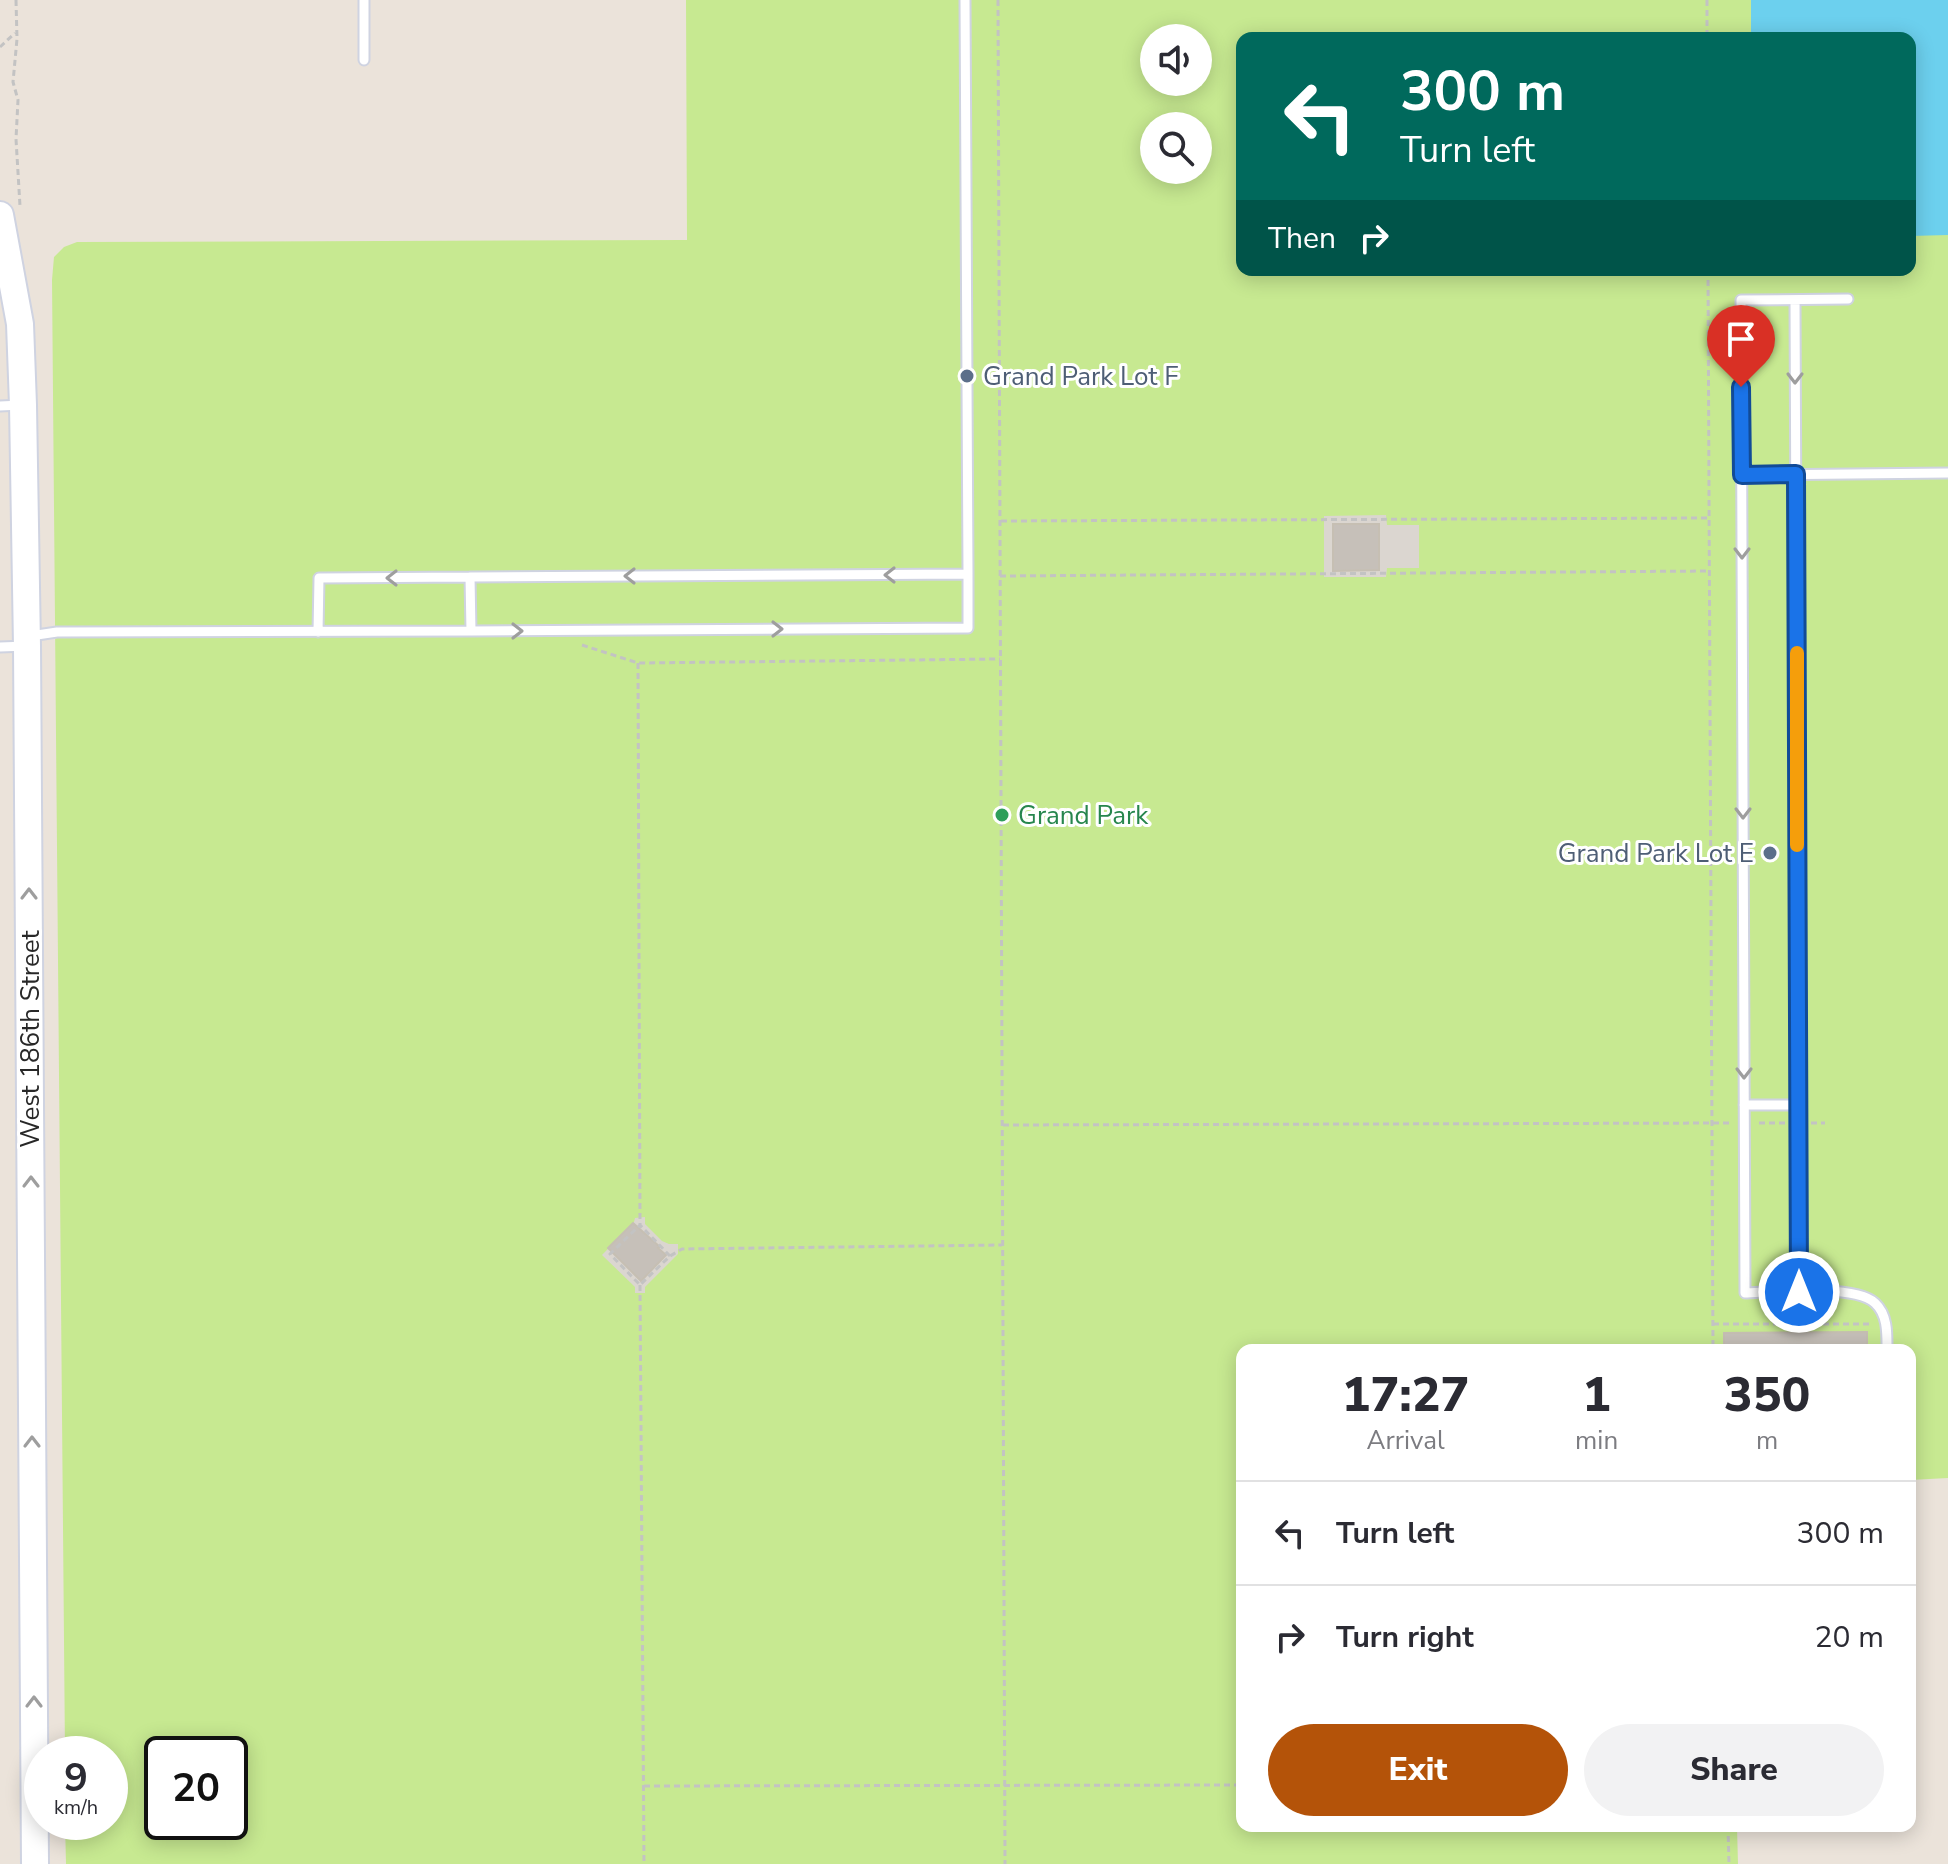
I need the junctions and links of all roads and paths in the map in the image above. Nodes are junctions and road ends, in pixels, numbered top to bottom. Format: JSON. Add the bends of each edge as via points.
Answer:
{"nodes":[{"id":1,"x":364,"y":0,"type":"edge"},
{"id":2,"x":965,"y":0,"type":"edge"},
{"id":3,"x":998,"y":0,"type":"edge"},
{"id":4,"x":1707,"y":0,"type":"edge"},
{"id":5,"x":17,"y":32,"type":"dead end"},
{"id":6,"x":1707,"y":32,"type":"edge"},
{"id":7,"x":0,"y":47,"type":"edge"},
{"id":8,"x":364,"y":60,"type":"dead end"},
{"id":9,"x":0,"y":215,"type":"edge"},
{"id":10,"x":1708,"y":276,"type":"edge"},
{"id":11,"x":1848,"y":299,"type":"dead end"},
{"id":12,"x":1795,"y":300,"type":"junction"},
{"id":13,"x":11,"y":405,"type":"edge"},
{"id":14,"x":1948,"y":473,"type":"edge"},
{"id":15,"x":1796,"y":474,"type":"junction"},
{"id":16,"x":1742,"y":475,"type":"junction"},
{"id":17,"x":1710,"y":518,"type":"junction"},
{"id":18,"x":1000,"y":521,"type":"junction"},
{"id":19,"x":1710,"y":571,"type":"junction"},
{"id":20,"x":968,"y":574,"type":"junction"},
{"id":21,"x":1000,"y":576,"type":"junction"},
{"id":22,"x":470,"y":577,"type":"junction"},
{"id":23,"x":471,"y":631,"type":"junction"},
{"id":24,"x":318,"y":632,"type":"junction"},
{"id":25,"x":571,"y":641,"type":"dead end"},
{"id":26,"x":27,"y":646,"type":"junction"},
{"id":27,"x":0,"y":647,"type":"edge"},
{"id":28,"x":1000,"y":659,"type":"junction"},
{"id":29,"x":638,"y":663,"type":"junction"},
{"id":30,"x":1744,"y":1105,"type":"junction"},
{"id":31,"x":1798,"y":1105,"type":"junction"},
{"id":32,"x":1712,"y":1122,"type":"junction"},
{"id":33,"x":1744,"y":1123,"type":"junction"},
{"id":34,"x":1798,"y":1123,"type":"junction"},
{"id":35,"x":1825,"y":1123,"type":"dead end"},
{"id":36,"x":1003,"y":1125,"type":"junction"},
{"id":37,"x":640,"y":1225,"type":"junction"},
{"id":38,"x":1002,"y":1245,"type":"junction"},
{"id":39,"x":670,"y":1256,"type":"junction"},
{"id":40,"x":640,"y":1285,"type":"junction"},
{"id":41,"x":1799,"y":1292,"type":"junction"},
{"id":42,"x":1713,"y":1324,"type":"junction"},
{"id":43,"x":1885,"y":1324,"type":"junction"},
{"id":44,"x":1713,"y":1344,"type":"edge"},
{"id":45,"x":1887,"y":1344,"type":"edge"},
{"id":46,"x":1236,"y":1785,"type":"edge"},
{"id":47,"x":644,"y":1786,"type":"junction"},
{"id":48,"x":1005,"y":1787,"type":"junction"},
{"id":49,"x":1728,"y":1832,"type":"edge"},
{"id":50,"x":35,"y":1864,"type":"edge"},
{"id":51,"x":644,"y":1864,"type":"edge"},
{"id":52,"x":1005,"y":1864,"type":"edge"},
{"id":53,"x":1729,"y":1864,"type":"edge"}],
"edges":[{"from":1,"to":8,"type":"lane"},
{"from":2,"to":20,"type":"lane"},
{"from":3,"to":18,"type":"path"},
{"from":4,"to":6,"type":"path"},
{"from":5,"to":7,"type":"path"},
{"from":9,"to":13,"type":"street","name":"West 186th Street","via":[[20,324]]},
{"from":10,"to":17,"type":"path"},
{"from":11,"to":12,"type":"lane"},
{"from":12,"to":15,"type":"lane","one_way":true},
{"from":12,"to":16,"type":"lane","via":[[1741,300]]},
{"from":13,"to":26,"type":"street","name":"West 186th Street"},
{"from":14,"to":15,"type":"lane"},
{"from":15,"to":16,"type":"lane"},
{"from":15,"to":31,"type":"lane"},
{"from":16,"to":30,"type":"lane","one_way":true},
{"from":17,"to":18,"type":"path"},
{"from":17,"to":19,"type":"path"},
{"from":18,"to":21,"type":"path"},
{"from":19,"to":21,"type":"path"},
{"from":19,"to":32,"type":"path"},
{"from":20,"to":22,"type":"lane","one_way":true},
{"from":23,"to":20,"type":"lane","one_way":true,"via":[[968,628]]},
{"from":21,"to":28,"type":"path"},
{"from":22,"to":23,"type":"lane"},
{"from":22,"to":24,"type":"lane","one_way":true,"via":[[319,578]]},
{"from":23,"to":24,"type":"lane"},
{"from":24,"to":26,"type":"lane","via":[[57,632],[37,635]]},
{"from":25,"to":29,"type":"path"},
{"from":26,"to":27,"type":"lane"},
{"from":50,"to":26,"type":"street","name":"West 186th Street","one_way":true},
{"from":28,"to":29,"type":"path"},
{"from":28,"to":36,"type":"path"},
{"from":29,"to":37,"type":"path"},
{"from":30,"to":31,"type":"lane"},
{"from":30,"to":33,"type":"lane"},
{"from":31,"to":34,"type":"lane"},
{"from":32,"to":33,"type":"path"},
{"from":32,"to":36,"type":"path"},
{"from":32,"to":42,"type":"path"},
{"from":33,"to":34,"type":"path"},
{"from":33,"to":41,"type":"lane","via":[[1745,1293]]},
{"from":34,"to":35,"type":"path"},
{"from":34,"to":41,"type":"lane"},
{"from":36,"to":38,"type":"path"},
{"from":37,"to":39,"type":"path"},
{"from":37,"to":40,"type":"path","via":[[610,1254]]},
{"from":38,"to":39,"type":"path","via":[[682,1249]]},
{"from":38,"to":48,"type":"path"},
{"from":39,"to":40,"type":"path"},
{"from":40,"to":47,"type":"path"},
{"from":41,"to":43,"type":"lane","via":[[1866,1297]]},
{"from":42,"to":43,"type":"path"},
{"from":42,"to":44,"type":"path"},
{"from":43,"to":45,"type":"lane"},
{"from":46,"to":48,"type":"path"},
{"from":47,"to":48,"type":"path"},
{"from":47,"to":51,"type":"path"},
{"from":48,"to":52,"type":"path"},
{"from":49,"to":53,"type":"path"}]}
